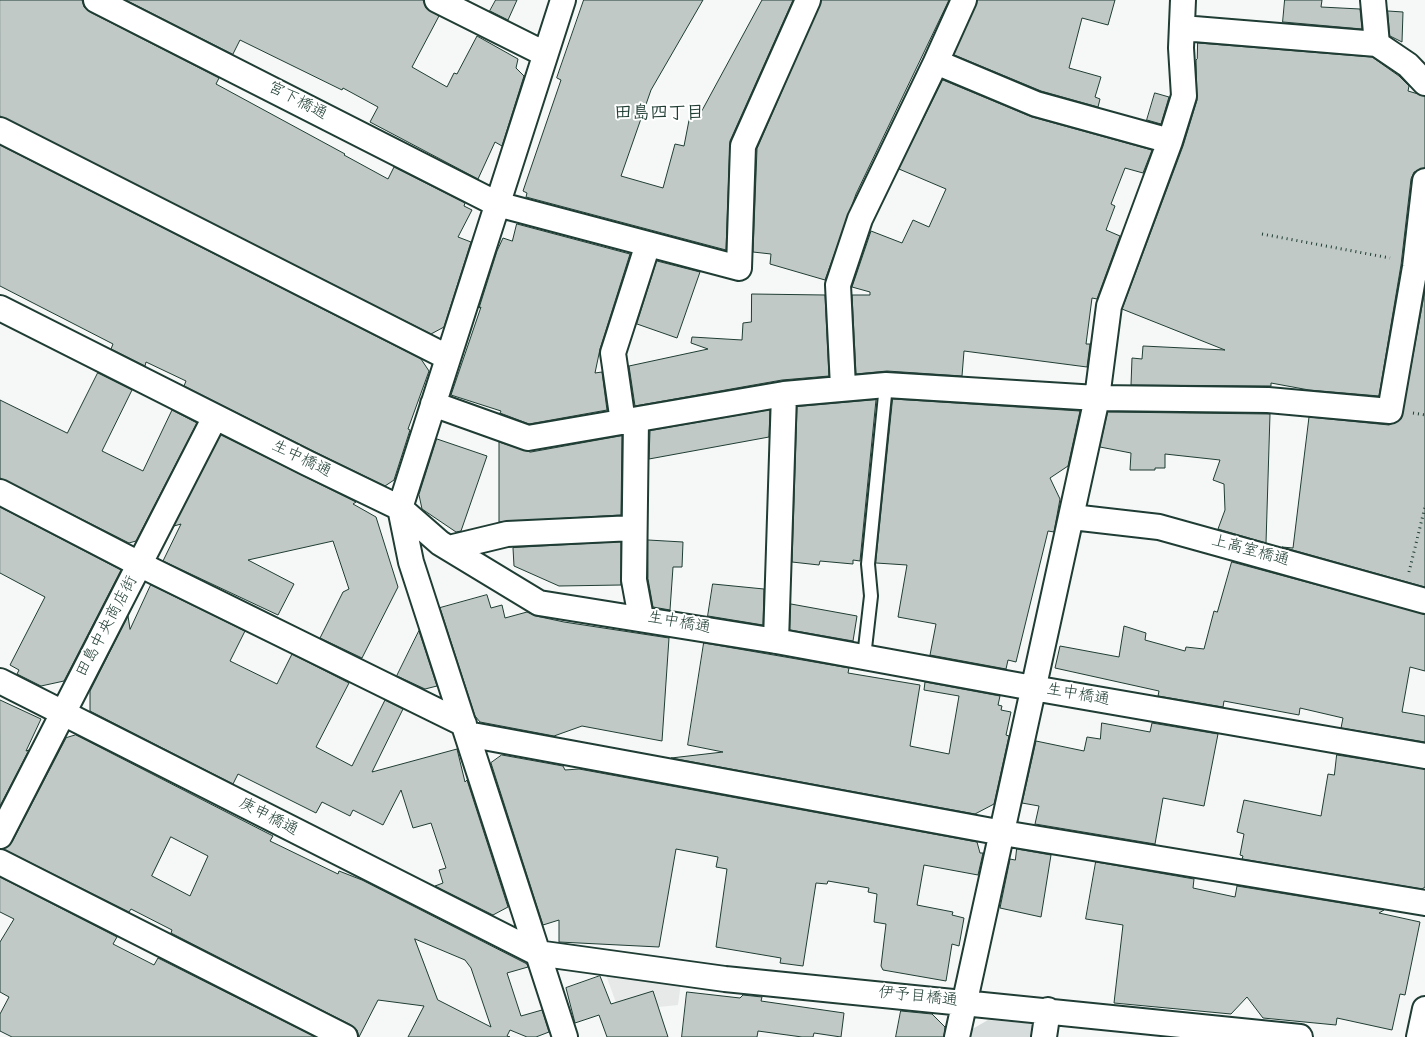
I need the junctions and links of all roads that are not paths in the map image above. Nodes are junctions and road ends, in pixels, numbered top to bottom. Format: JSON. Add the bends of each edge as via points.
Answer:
{"nodes":[{"id":1,"x":96,"y":0,"type":"edge"},
{"id":2,"x":437,"y":0,"type":"edge"},
{"id":3,"x":563,"y":0,"type":"edge"},
{"id":4,"x":808,"y":0,"type":"edge"},
{"id":5,"x":964,"y":0,"type":"edge"},
{"id":6,"x":1183,"y":0,"type":"edge"},
{"id":7,"x":1373,"y":0,"type":"edge"},
{"id":8,"x":1182,"y":28,"type":"junction"},
{"id":9,"x":1377,"y":44,"type":"junction"},
{"id":10,"x":545,"y":54,"type":"junction"},
{"id":11,"x":936,"y":62,"type":"junction"},
{"id":12,"x":1425,"y":83,"type":"edge"},
{"id":13,"x":0,"y":130,"type":"edge"},
{"id":14,"x":1170,"y":141,"type":"junction"},
{"id":15,"x":1425,"y":181,"type":"edge"},
{"id":16,"x":497,"y":204,"type":"junction"},
{"id":17,"x":648,"y":244,"type":"junction"},
{"id":18,"x":1419,"y":258,"type":"edge"},
{"id":19,"x":0,"y":308,"type":"edge"},
{"id":20,"x":447,"y":357,"type":"junction"},
{"id":21,"x":886,"y":385,"type":"junction"},
{"id":22,"x":843,"y":388,"type":"junction"},
{"id":23,"x":784,"y":394,"type":"junction"},
{"id":24,"x":1097,"y":398,"type":"junction"},
{"id":25,"x":433,"y":404,"type":"junction"},
{"id":26,"x":215,"y":417,"type":"junction"},
{"id":27,"x":630,"y":421,"type":"junction"},
{"id":28,"x":0,"y":492,"type":"edge"},
{"id":29,"x":400,"y":508,"type":"junction"},
{"id":30,"x":1072,"y":517,"type":"junction"},
{"id":31,"x":634,"y":528,"type":"junction"},
{"id":32,"x":450,"y":548,"type":"junction"},
{"id":33,"x":141,"y":565,"type":"junction"},
{"id":34,"x":1414,"y":598,"type":"edge"},
{"id":35,"x":641,"y":618,"type":"junction"},
{"id":36,"x":776,"y":641,"type":"junction"},
{"id":37,"x":864,"y":657,"type":"junction"},
{"id":38,"x":0,"y":681,"type":"edge"},
{"id":39,"x":1033,"y":688,"type":"junction"},
{"id":40,"x":63,"y":713,"type":"junction"},
{"id":41,"x":466,"y":729,"type":"junction"},
{"id":42,"x":1425,"y":756,"type":"edge"},
{"id":43,"x":1003,"y":833,"type":"junction"},
{"id":44,"x":0,"y":836,"type":"edge"},
{"id":45,"x":0,"y":862,"type":"edge"},
{"id":46,"x":1425,"y":903,"type":"edge"},
{"id":47,"x":537,"y":953,"type":"junction"},
{"id":48,"x":964,"y":1002,"type":"junction"},
{"id":49,"x":1425,"y":1009,"type":"edge"},
{"id":50,"x":1048,"y":1010,"type":"junction"},
{"id":51,"x":345,"y":1037,"type":"edge"},
{"id":52,"x":566,"y":1037,"type":"edge"},
{"id":53,"x":957,"y":1037,"type":"edge"},
{"id":54,"x":1044,"y":1037,"type":"edge"},
{"id":55,"x":1300,"y":1037,"type":"edge"},
{"id":56,"x":1419,"y":1037,"type":"edge"}],
"edges":[{"from":1,"to":16,"type":"street","name":"宮下橋通"},
{"from":2,"to":10,"type":"street"},
{"from":3,"to":10,"type":"street"},
{"from":4,"to":17,"type":"street","name":"宮下橋通","via":[[743,146],[738,268]]},
{"from":5,"to":11,"type":"street"},
{"from":6,"to":8,"type":"street"},
{"from":7,"to":9,"type":"street"},
{"from":8,"to":9,"type":"street"},
{"from":8,"to":14,"type":"street","via":[[1184,96]]},
{"from":9,"to":12,"type":"street","via":[[1408,65]]},
{"from":10,"to":16,"type":"street"},
{"from":11,"to":14,"type":"street","via":[[1036,104]]},
{"from":11,"to":22,"type":"street","via":[[860,219],[838,286]]},
{"from":13,"to":20,"type":"street"},
{"from":14,"to":24,"type":"street","via":[[1109,306]]},
{"from":15,"to":18,"type":"street"},
{"from":16,"to":17,"type":"street","name":"宮下橋通"},
{"from":16,"to":20,"type":"street"},
{"from":17,"to":27,"type":"street","via":[[613,353]]},
{"from":18,"to":24,"type":"street","via":[[1390,410],[1268,400]]},
{"from":19,"to":26,"type":"street","name":"生中橋通"},
{"from":20,"to":25,"type":"street"},
{"from":21,"to":22,"type":"street"},
{"from":21,"to":24,"type":"street"},
{"from":21,"to":37,"type":"lane","via":[[868,564],[871,596]]},
{"from":22,"to":23,"type":"street"},
{"from":23,"to":27,"type":"street"},
{"from":23,"to":36,"type":"street"},
{"from":24,"to":30,"type":"street"},
{"from":25,"to":27,"type":"street","via":[[528,438]]},
{"from":25,"to":29,"type":"street"},
{"from":26,"to":29,"type":"street","name":"生中橋通"},
{"from":26,"to":33,"type":"street","name":"田島中央商店街"},
{"from":27,"to":31,"type":"street"},
{"from":28,"to":33,"type":"street"},
{"from":29,"to":32,"type":"street","name":"生中橋通"},
{"from":29,"to":41,"type":"street","via":[[411,562]]},
{"from":30,"to":34,"type":"street","name":"上高室橋通","via":[[1159,527]]},
{"from":30,"to":39,"type":"street"},
{"from":31,"to":32,"type":"street","via":[[508,534]]},
{"from":31,"to":35,"type":"street","via":[[634,580]]},
{"from":32,"to":35,"type":"street","name":"生中橋通","via":[[539,603]]},
{"from":33,"to":40,"type":"street","name":"田島中央商店街"},
{"from":33,"to":41,"type":"street"},
{"from":35,"to":36,"type":"street","name":"生中橋通"},
{"from":36,"to":37,"type":"street","name":"生中橋通"},
{"from":37,"to":39,"type":"street","name":"生中橋通"},
{"from":38,"to":40,"type":"street","name":"庚申橋通"},
{"from":39,"to":42,"type":"street","name":"生中橋通"},
{"from":39,"to":43,"type":"street"},
{"from":40,"to":44,"type":"street","name":"田島中央商店街"},
{"from":40,"to":47,"type":"street","name":"庚申橋通"},
{"from":41,"to":43,"type":"street"},
{"from":41,"to":47,"type":"street"},
{"from":43,"to":46,"type":"street"},
{"from":43,"to":48,"type":"street"},
{"from":45,"to":51,"type":"street"},
{"from":47,"to":48,"type":"street","name":"伊予目橋通","via":[[725,979]]},
{"from":47,"to":52,"type":"street"},
{"from":48,"to":50,"type":"street","name":"伊予目橋通"},
{"from":48,"to":53,"type":"street"},
{"from":49,"to":56,"type":"street"},
{"from":50,"to":54,"type":"street"},
{"from":50,"to":55,"type":"street","name":"伊予目橋通"}]}
